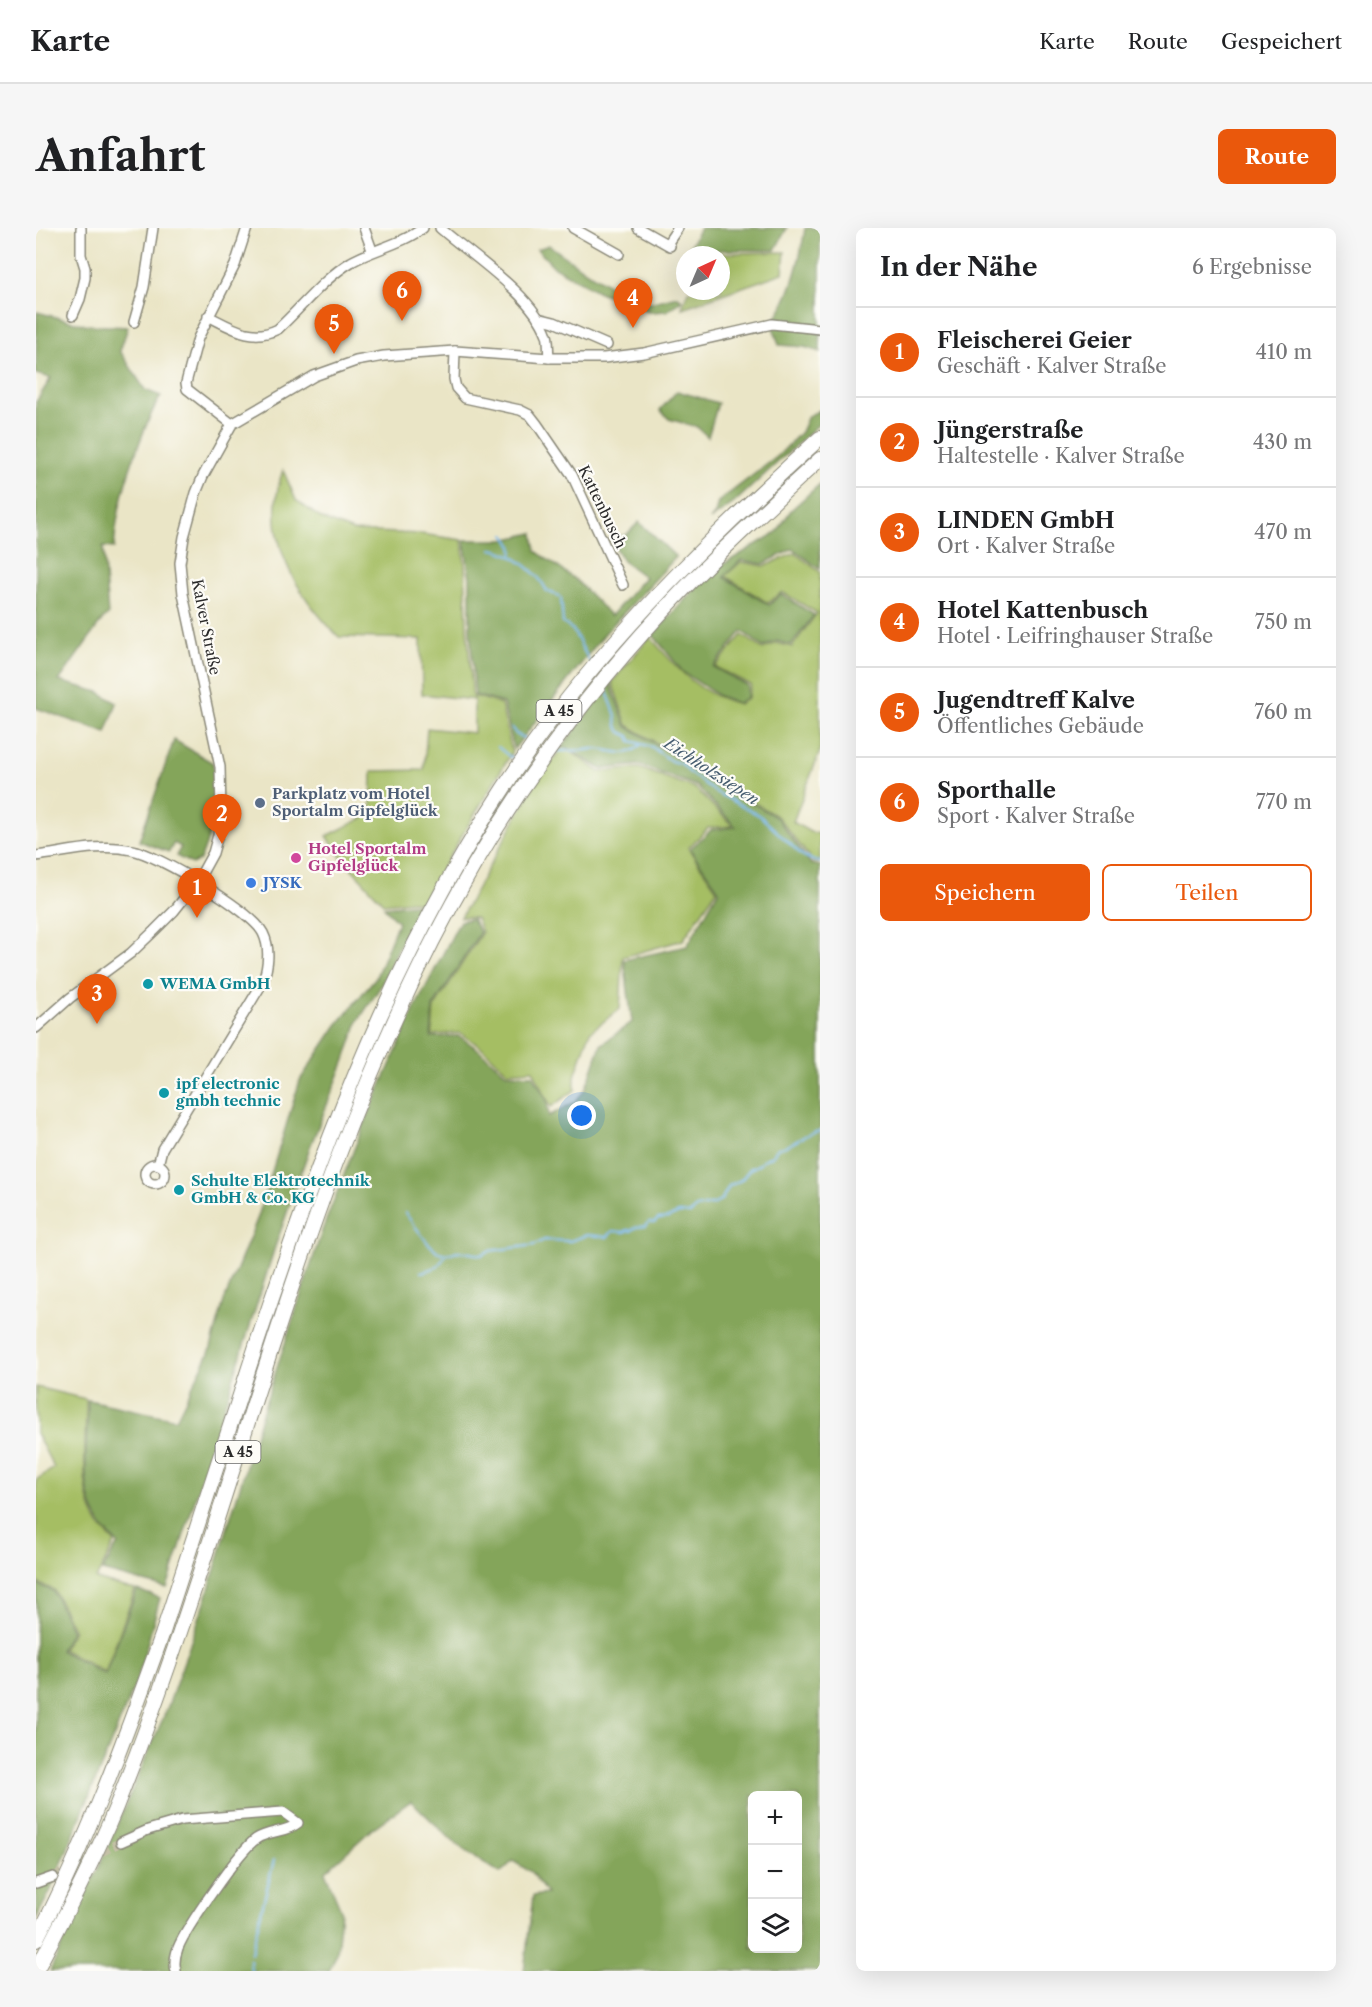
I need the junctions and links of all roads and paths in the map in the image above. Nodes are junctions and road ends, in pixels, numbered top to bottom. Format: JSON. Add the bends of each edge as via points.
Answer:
{"nodes":[{"id":1,"x":81,"y":228,"type":"edge"},
{"id":2,"x":153,"y":228,"type":"edge"},
{"id":3,"x":247,"y":228,"type":"edge"},
{"id":4,"x":364,"y":228,"type":"edge"},
{"id":5,"x":423,"y":228,"type":"edge"},
{"id":6,"x":440,"y":228,"type":"edge"},
{"id":7,"x":573,"y":228,"type":"edge"},
{"id":8,"x":638,"y":228,"type":"edge"},
{"id":9,"x":678,"y":228,"type":"edge"},
{"id":10,"x":372,"y":250,"type":"junction"},
{"id":11,"x":619,"y":254,"type":"dead end"},
{"id":12,"x":73,"y":315,"type":"dead end"},
{"id":13,"x":208,"y":316,"type":"junction"},
{"id":14,"x":538,"y":318,"type":"junction"},
{"id":15,"x":134,"y":322,"type":"dead end"},
{"id":16,"x":820,"y":329,"type":"edge"},
{"id":17,"x":607,"y":345,"type":"dead end"},
{"id":18,"x":455,"y":351,"type":"junction"},
{"id":19,"x":549,"y":358,"type":"junction"},
{"id":20,"x":232,"y":424,"type":"junction"},
{"id":21,"x":820,"y":438,"type":"edge"},
{"id":22,"x":820,"y":459,"type":"edge"},
{"id":23,"x":623,"y":585,"type":"dead end"},
{"id":24,"x":36,"y":856,"type":"edge"},
{"id":25,"x":197,"y":882,"type":"junction"},
{"id":26,"x":36,"y":1028,"type":"edge"},
{"id":27,"x":158,"y":1165,"type":"dead end"},
{"id":28,"x":121,"y":1842,"type":"tunnel mouth"},
{"id":29,"x":53,"y":1877,"type":"tunnel mouth"},
{"id":30,"x":36,"y":1883,"type":"edge"},
{"id":31,"x":36,"y":1940,"type":"edge"},
{"id":32,"x":36,"y":1971,"type":"edge"},
{"id":33,"x":176,"y":1971,"type":"edge"}],
"edges":[{"from":1,"to":12,"type":"street","via":[[85,278]]},
{"from":2,"to":15,"type":"street"},
{"from":3,"to":13,"type":"street","via":[[235,265]]},
{"from":4,"to":10,"type":"street"},
{"from":5,"to":10,"type":"street"},
{"from":6,"to":14,"type":"street","via":[[495,272]]},
{"from":7,"to":11,"type":"street"},
{"from":8,"to":9,"type":"street","via":[[669,245]]},
{"from":10,"to":13,"type":"street","via":[[340,270],[270,333],[242,333]]},
{"from":13,"to":20,"type":"street","via":[[198,338],[187,389]]},
{"from":14,"to":17,"type":"street"},
{"from":14,"to":19,"type":"street","via":[[548,336]]},
{"from":16,"to":19,"type":"street","via":[[772,324],[624,356]]},
{"from":18,"to":19,"type":"street"},
{"from":18,"to":20,"type":"street","via":[[384,356],[331,369]]},
{"from":18,"to":23,"type":"street","name":"Kattenbusch","via":[[454,379],[465,398],[530,415],[572,475]]},
{"from":20,"to":25,"type":"street","name":"Kalver Straße","via":[[196,493],[180,563],[221,782],[217,842]]},
{"from":21,"to":31,"type":"highway","number":"A 45","via":[[670,581],[555,715],[489,811],[424,924],[394,982],[317,1170],[147,1676],[94,1814]]},
{"from":22,"to":32,"type":"highway","number":"A 45","via":[[682,590],[567,726],[509,808],[438,932],[402,1005],[340,1151],[169,1662],[115,1809]]},
{"from":24,"to":25,"type":"street","via":[[97,847],[130,849],[167,863]]},
{"from":25,"to":26,"type":"street","name":"Kalver Straße","via":[[142,943]]},
{"from":25,"to":27,"type":"street","via":[[261,928],[268,966],[263,982],[162,1149]]},
{"from":28,"to":33,"type":"street","via":[[182,1820],[283,1812],[298,1823],[290,1829],[267,1833],[248,1846],[182,1939],[176,1953]]},
{"from":29,"to":30,"type":"street"}]}
